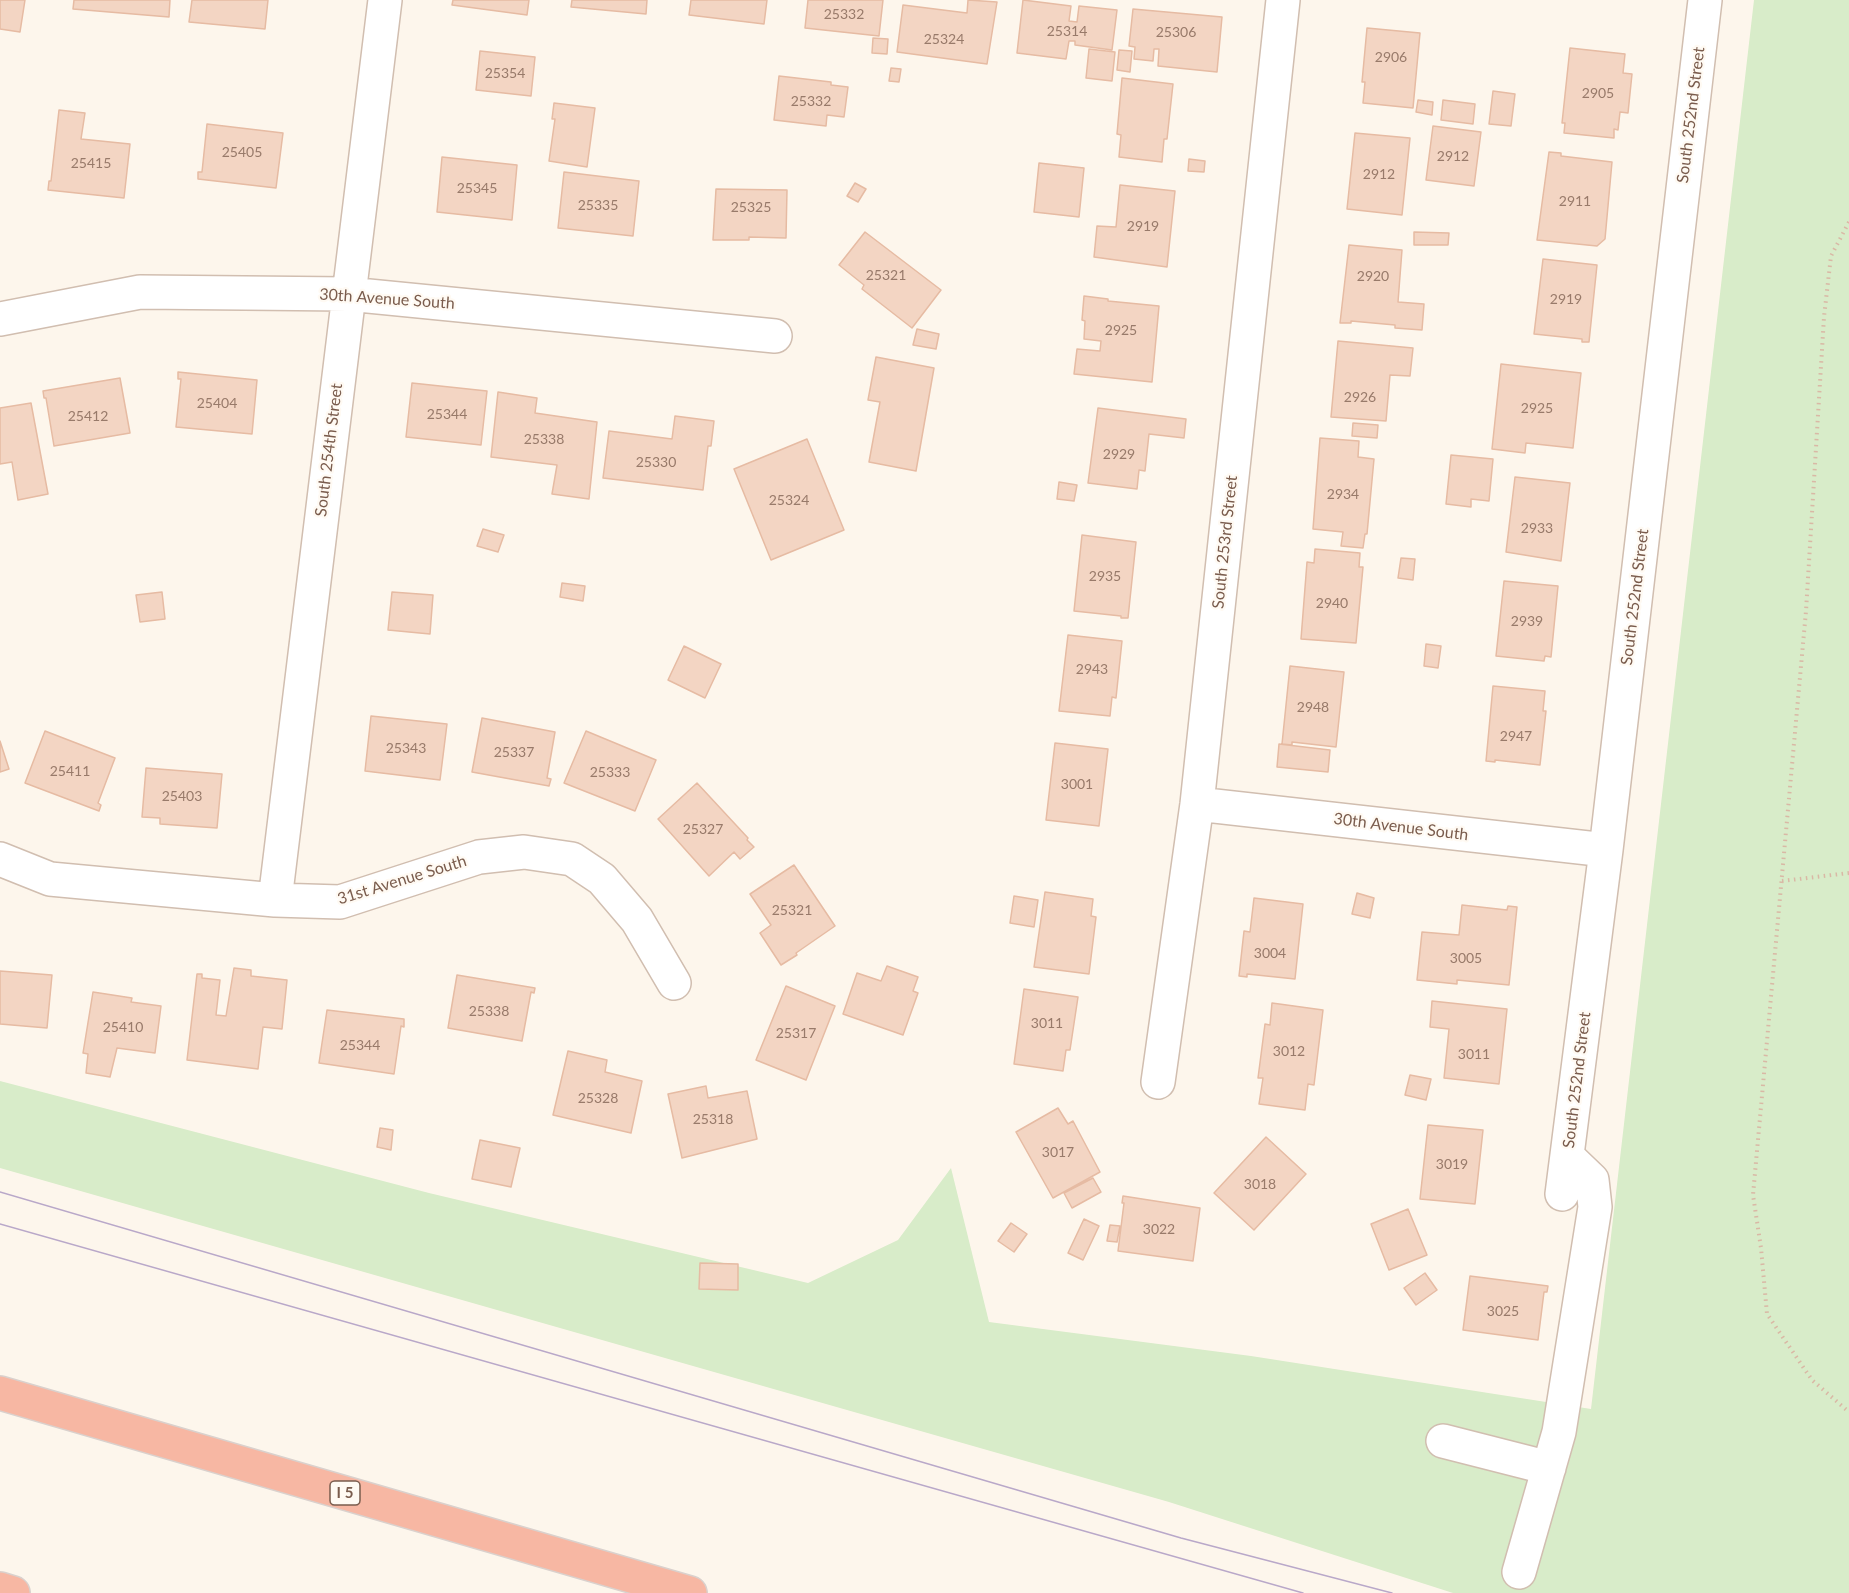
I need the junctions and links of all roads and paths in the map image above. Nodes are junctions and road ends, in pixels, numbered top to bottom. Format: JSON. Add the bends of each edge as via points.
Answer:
{"nodes":[{"id":1,"x":386,"y":0,"type":"edge"},
{"id":2,"x":1283,"y":0,"type":"edge"},
{"id":3,"x":1705,"y":0,"type":"edge"},
{"id":4,"x":1849,"y":222,"type":"edge"},
{"id":5,"x":348,"y":294,"type":"junction"},
{"id":6,"x":0,"y":319,"type":"edge"},
{"id":7,"x":775,"y":336,"type":"dead end"},
{"id":8,"x":1197,"y":804,"type":"junction"},
{"id":9,"x":1606,"y":850,"type":"junction"},
{"id":10,"x":0,"y":859,"type":"edge"},
{"id":11,"x":1849,"y":873,"type":"edge"},
{"id":12,"x":1782,"y":882,"type":"junction"},
{"id":13,"x":275,"y":900,"type":"junction"},
{"id":14,"x":674,"y":983,"type":"dead end"},
{"id":15,"x":1158,"y":1082,"type":"dead end"},
{"id":16,"x":1568,"y":1157,"type":"junction"},
{"id":17,"x":1562,"y":1194,"type":"dead end"},
{"id":18,"x":0,"y":1393,"type":"edge"},
{"id":19,"x":1849,"y":1412,"type":"edge"},
{"id":20,"x":1443,"y":1441,"type":"dead end"},
{"id":21,"x":1549,"y":1468,"type":"junction"},
{"id":22,"x":1519,"y":1572,"type":"dead end"},
{"id":23,"x":0,"y":1589,"type":"edge"},
{"id":24,"x":13,"y":1593,"type":"edge"},
{"id":25,"x":690,"y":1593,"type":"edge"}],
"edges":[{"from":1,"to":5,"type":"street","name":"South 254th Street"},
{"from":2,"to":8,"type":"street","name":"South 253rd Street"},
{"from":3,"to":9,"type":"street","name":"South 252nd Street"},
{"from":4,"to":12,"type":"path","via":[[1830,256]]},
{"from":5,"to":6,"type":"street","name":"30th Avenue South","via":[[140,292]]},
{"from":5,"to":7,"type":"street","name":"30th Avenue South"},
{"from":5,"to":13,"type":"street","name":"South 254th Street"},
{"from":8,"to":9,"type":"street","name":"30th Avenue South"},
{"from":8,"to":15,"type":"street","name":"South 253rd Street"},
{"from":9,"to":16,"type":"street","name":"South 252nd Street"},
{"from":10,"to":13,"type":"street","name":"31st Avenue South","via":[[50,879]]},
{"from":11,"to":12,"type":"path"},
{"from":12,"to":19,"type":"path","via":[[1753,1195],[1767,1314],[1812,1380]]},
{"from":13,"to":14,"type":"street","name":"31st Avenue South","via":[[340,902],[479,857],[524,852],[572,859],[602,879],[637,920]]},
{"from":16,"to":17,"type":"street","name":"South 252nd Street"},
{"from":16,"to":21,"type":"street","via":[[1592,1180],[1595,1207],[1559,1432]]},
{"from":18,"to":25,"type":"highway","number":"I 5"},
{"from":20,"to":21,"type":"street"},
{"from":21,"to":22,"type":"street"},
{"from":23,"to":24,"type":"highway"}]}
